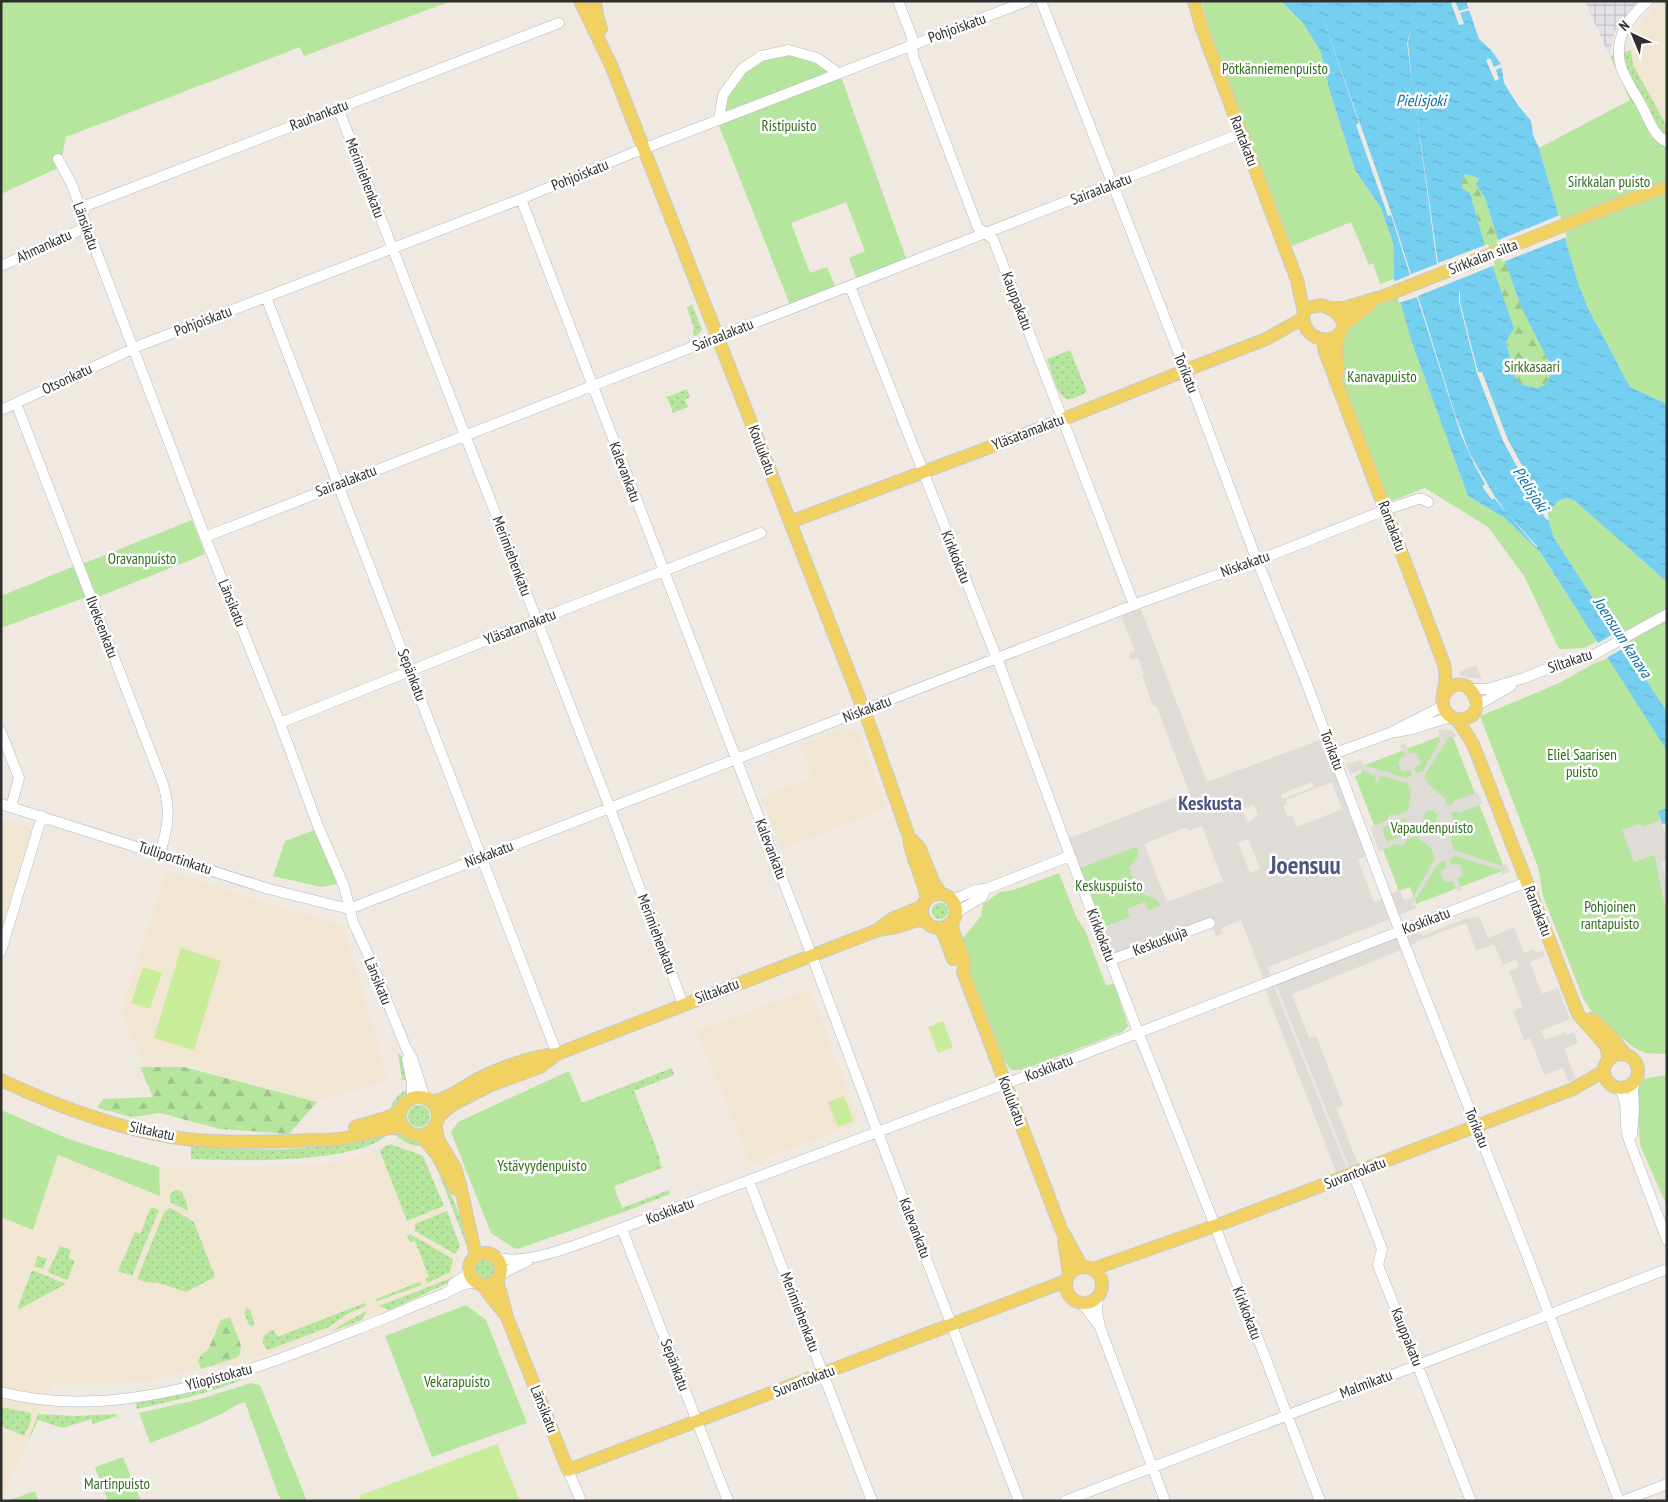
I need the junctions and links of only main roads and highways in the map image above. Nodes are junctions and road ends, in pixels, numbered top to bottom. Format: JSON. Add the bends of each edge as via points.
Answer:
{"nodes":[{"id":1,"x":580,"y":1,"type":"edge"},
{"id":2,"x":595,"y":1,"type":"edge"},
{"id":3,"x":1194,"y":1,"type":"edge"},
{"id":4,"x":612,"y":64,"type":"junction"},
{"id":5,"x":1667,"y":180,"type":"edge"},
{"id":6,"x":1667,"y":187,"type":"edge"},
{"id":7,"x":1626,"y":201,"type":"junction"},
{"id":8,"x":1297,"y":280,"type":"junction"},
{"id":9,"x":1383,"y":296,"type":"junction"},
{"id":10,"x":1327,"y":307,"type":"junction"},
{"id":11,"x":1303,"y":315,"type":"junction"},
{"id":12,"x":1341,"y":330,"type":"junction"},
{"id":13,"x":1308,"y":332,"type":"junction"},
{"id":14,"x":1266,"y":339,"type":"junction"},
{"id":15,"x":1323,"y":339,"type":"junction"},
{"id":16,"x":1339,"y":388,"type":"junction"},
{"id":17,"x":790,"y":522,"type":"junction"},
{"id":18,"x":1444,"y":664,"type":"junction"},
{"id":19,"x":1469,"y":688,"type":"junction"},
{"id":20,"x":1443,"y":701,"type":"junction"},
{"id":21,"x":1475,"y":709,"type":"junction"},
{"id":22,"x":1454,"y":718,"type":"junction"},
{"id":23,"x":1473,"y":744,"type":"junction"},
{"id":24,"x":910,"y":837,"type":"junction"},
{"id":25,"x":947,"y":897,"type":"junction"},
{"id":26,"x":925,"y":902,"type":"junction"},
{"id":27,"x":954,"y":917,"type":"junction"},
{"id":28,"x":925,"y":920,"type":"junction"},
{"id":29,"x":938,"y":928,"type":"junction"},
{"id":30,"x":878,"y":930,"type":"junction"},
{"id":31,"x":963,"y":972,"type":"junction"},
{"id":32,"x":1570,"y":994,"type":"junction"},
{"id":33,"x":557,"y":1054,"type":"junction"},
{"id":34,"x":1626,"y":1054,"type":"junction"},
{"id":35,"x":1606,"y":1065,"type":"junction"},
{"id":36,"x":1,"y":1080,"type":"edge"},
{"id":37,"x":1614,"y":1086,"type":"junction"},
{"id":38,"x":1573,"y":1089,"type":"junction"},
{"id":39,"x":423,"y":1100,"type":"junction"},
{"id":40,"x":401,"y":1111,"type":"junction"},
{"id":41,"x":436,"y":1121,"type":"junction"},
{"id":42,"x":404,"y":1128,"type":"junction"},
{"id":43,"x":421,"y":1135,"type":"junction"},
{"id":44,"x":312,"y":1140,"type":"junction"},
{"id":45,"x":464,"y":1204,"type":"junction"},
{"id":46,"x":1062,"y":1229,"type":"junction"},
{"id":47,"x":1135,"y":1254,"type":"junction"},
{"id":48,"x":487,"y":1255,"type":"junction"},
{"id":49,"x":1088,"y":1268,"type":"junction"},
{"id":50,"x":499,"y":1277,"type":"junction"},
{"id":51,"x":1068,"y":1278,"type":"junction"},
{"id":52,"x":480,"y":1284,"type":"junction"},
{"id":53,"x":1100,"y":1289,"type":"junction"},
{"id":54,"x":1039,"y":1291,"type":"junction"},
{"id":55,"x":1077,"y":1301,"type":"junction"},
{"id":56,"x":507,"y":1317,"type":"junction"},
{"id":57,"x":568,"y":1470,"type":"joint"}],
"edges":[{"from":1,"to":4,"type":"main road","name":"Koulukatu"},
{"from":2,"to":4,"type":"main road","name":"Koulukatu"},
{"from":3,"to":8,"type":"main road","name":"Rantakatu"},
{"from":4,"to":17,"type":"main road","name":"Koulukatu"},
{"from":5,"to":7,"type":"main road"},
{"from":6,"to":7,"type":"main road"},
{"from":7,"to":9,"type":"main road","name":"Sirkkalan silta"},
{"from":8,"to":10,"type":"main road","name":"Rantakatu","via":[[1309,296]]},
{"from":8,"to":11,"type":"main road","name":"Rantakatu"},
{"from":9,"to":10,"type":"main road","via":[[1344,308]]},
{"from":9,"to":12,"type":"main road","via":[[1358,312]]},
{"from":10,"to":11,"type":"main road","via":[[1308,308]]},
{"from":10,"to":12,"type":"main road","via":[[1338,312]]},
{"from":11,"to":13,"type":"main road","via":[[1303,324]]},
{"from":11,"to":14,"type":"main road","name":"Yläsatamakatu"},
{"from":12,"to":15,"type":"main road","via":[[1332,339]]},
{"from":12,"to":16,"type":"main road","name":"Rantakatu","via":[[1336,351]]},
{"from":13,"to":14,"type":"main road","name":"Yläsatamakatu"},
{"from":13,"to":15,"type":"main road"},
{"from":14,"to":17,"type":"main road","name":"Yläsatamakatu"},
{"from":15,"to":16,"type":"main road","name":"Rantakatu"},
{"from":16,"to":18,"type":"main road","name":"Rantakatu"},
{"from":17,"to":24,"type":"main road","name":"Koulukatu"},
{"from":18,"to":19,"type":"main road","name":"Rantakatu"},
{"from":18,"to":20,"type":"main road","name":"Rantakatu"},
{"from":19,"to":20,"type":"main road","via":[[1452,686]]},
{"from":19,"to":21,"type":"main road","via":[[1476,697]]},
{"from":20,"to":22,"type":"main road","via":[[1445,712]]},
{"from":21,"to":22,"type":"main road","via":[[1467,718]]},
{"from":21,"to":23,"type":"main road","name":"Rantakatu"},
{"from":22,"to":23,"type":"main road","name":"Rantakatu"},
{"from":23,"to":32,"type":"main road","name":"Rantakatu"},
{"from":24,"to":25,"type":"main road","name":"Koulukatu","via":[[919,847],[934,883]]},
{"from":24,"to":26,"type":"main road","name":"Koulukatu","via":[[910,851],[923,881]]},
{"from":25,"to":26,"type":"main road","via":[[936,894]]},
{"from":25,"to":27,"type":"main road"},
{"from":26,"to":28,"type":"main road","via":[[922,914]]},
{"from":26,"to":30,"type":"main road","name":"Siltakatu"},
{"from":27,"to":29,"type":"main road","via":[[946,927]]},
{"from":27,"to":31,"type":"main road","name":"Koulukatu","via":[[954,935],[965,966]]},
{"from":28,"to":29,"type":"main road"},
{"from":28,"to":30,"type":"main road","name":"Siltakatu"},
{"from":29,"to":31,"type":"main road","name":"Koulukatu","via":[[943,932],[957,968]]},
{"from":30,"to":33,"type":"main road","name":"Siltakatu"},
{"from":31,"to":46,"type":"main road","name":"Koulukatu"},
{"from":32,"to":34,"type":"main road","name":"Rantakatu"},
{"from":32,"to":35,"type":"main road","name":"Rantakatu","via":[[1583,1020],[1606,1046]]},
{"from":33,"to":39,"type":"main road","name":"Siltakatu","via":[[536,1056],[512,1064],[439,1101]]},
{"from":33,"to":41,"type":"main road","name":"Siltakatu","via":[[540,1067],[491,1085],[452,1105]]},
{"from":34,"to":35,"type":"main road","via":[[1619,1054]]},
{"from":34,"to":37,"type":"main road","via":[[1635,1061],[1638,1074],[1629,1086]]},
{"from":35,"to":37,"type":"main road","via":[[1607,1080]]},
{"from":35,"to":38,"type":"main road","name":"Suvantokatu"},
{"from":36,"to":44,"type":"main road","name":"Siltakatu","via":[[80,1113],[154,1133],[195,1140]]},
{"from":37,"to":38,"type":"main road","name":"Suvantokatu","via":[[1602,1084]]},
{"from":38,"to":47,"type":"main road","name":"Suvantokatu"},
{"from":39,"to":40,"type":"main road","via":[[403,1106]]},
{"from":39,"to":41,"type":"main road","via":[[435,1107]]},
{"from":40,"to":42,"type":"main road"},
{"from":40,"to":44,"type":"main road","name":"Siltakatu"},
{"from":41,"to":43,"type":"main road","via":[[432,1130]]},
{"from":41,"to":45,"type":"main road","via":[[439,1141],[455,1168]]},
{"from":42,"to":43,"type":"main road","via":[[414,1135]]},
{"from":42,"to":44,"type":"main road","name":"Siltakatu","via":[[388,1127],[329,1140]]},
{"from":43,"to":45,"type":"main road","via":[[437,1155]]},
{"from":45,"to":48,"type":"main road"},
{"from":46,"to":49,"type":"main road","name":"Koulukatu"},
{"from":46,"to":51,"type":"main road","name":"Koulukatu"},
{"from":47,"to":49,"type":"main road","name":"Suvantokatu","via":[[1107,1266]]},
{"from":47,"to":53,"type":"main road","name":"Suvantokatu","via":[[1111,1271]]},
{"from":48,"to":50,"type":"main road","via":[[501,1264]]},
{"from":48,"to":52,"type":"main road","via":[[471,1262],[469,1269],[471,1277]]},
{"from":49,"to":51,"type":"main road","via":[[1075,1269]]},
{"from":49,"to":53,"type":"main road","via":[[1099,1275]]},
{"from":50,"to":52,"type":"main road","via":[[490,1284]]},
{"from":50,"to":56,"type":"main road","name":"Länsikatu"},
{"from":51,"to":54,"type":"main road","name":"Suvantokatu"},
{"from":51,"to":55,"type":"main road","via":[[1068,1293]]},
{"from":52,"to":56,"type":"main road","name":"Länsikatu"},
{"from":53,"to":55,"type":"main road","via":[[1093,1300]]},
{"from":54,"to":55,"type":"main road"},
{"from":54,"to":57,"type":"main road","name":"Suvantokatu"},
{"from":56,"to":57,"type":"main road","name":"Länsikatu"}]}
